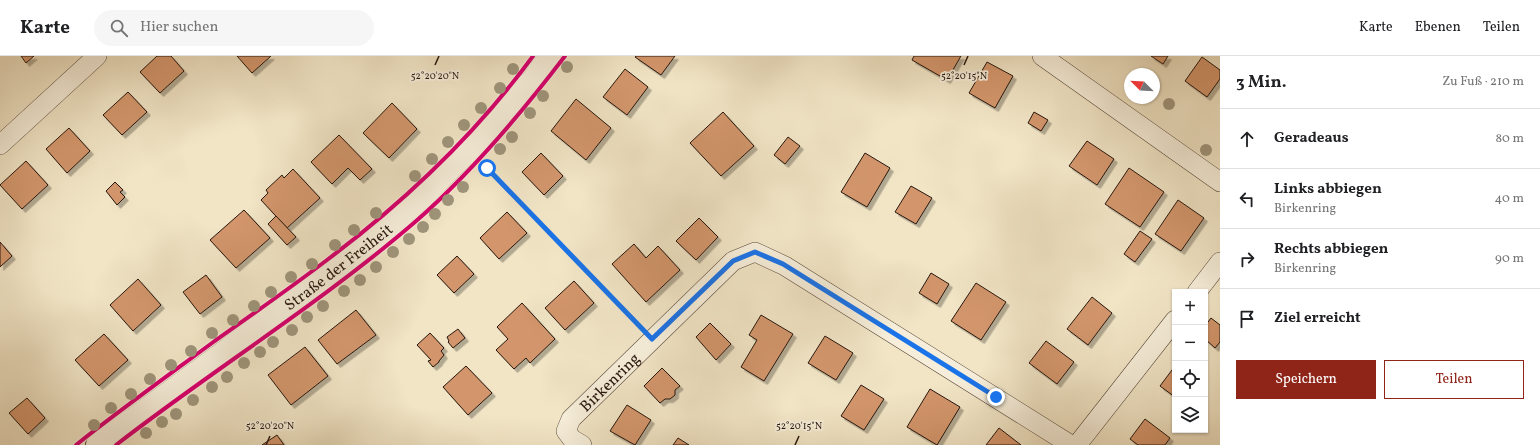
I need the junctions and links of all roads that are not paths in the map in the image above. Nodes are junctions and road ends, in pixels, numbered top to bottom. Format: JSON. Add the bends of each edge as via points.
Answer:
{"nodes":[{"id":1,"x":97,"y":56,"type":"edge"},
{"id":2,"x":550,"y":56,"type":"edge"},
{"id":3,"x":1042,"y":56,"type":"edge"},
{"id":4,"x":0,"y":145,"type":"edge"},
{"id":5,"x":1220,"y":182,"type":"edge"},
{"id":6,"x":1220,"y":262,"type":"edge"},
{"id":7,"x":1199,"y":289,"type":"edge"},
{"id":8,"x":1172,"y":324,"type":"edge"},
{"id":9,"x":97,"y":445,"type":"edge"},
{"id":10,"x":582,"y":445,"type":"edge"},
{"id":11,"x":1071,"y":445,"type":"edge"},
{"id":12,"x":1077,"y":445,"type":"edge"}],
"edges":[{"from":1,"to":4,"type":"street"},
{"from":2,"to":9,"type":"street","name":"Straße der Freiheit","via":[[481,138],[392,225]]},
{"from":3,"to":5,"type":"street"},
{"from":6,"to":7,"type":"street"},
{"from":8,"to":12,"type":"street"},
{"from":10,"to":11,"type":"street","name":"Birkenring","via":[[572,439],[566,431],[571,419],[733,261],[755,252],[783,264]]}]}
